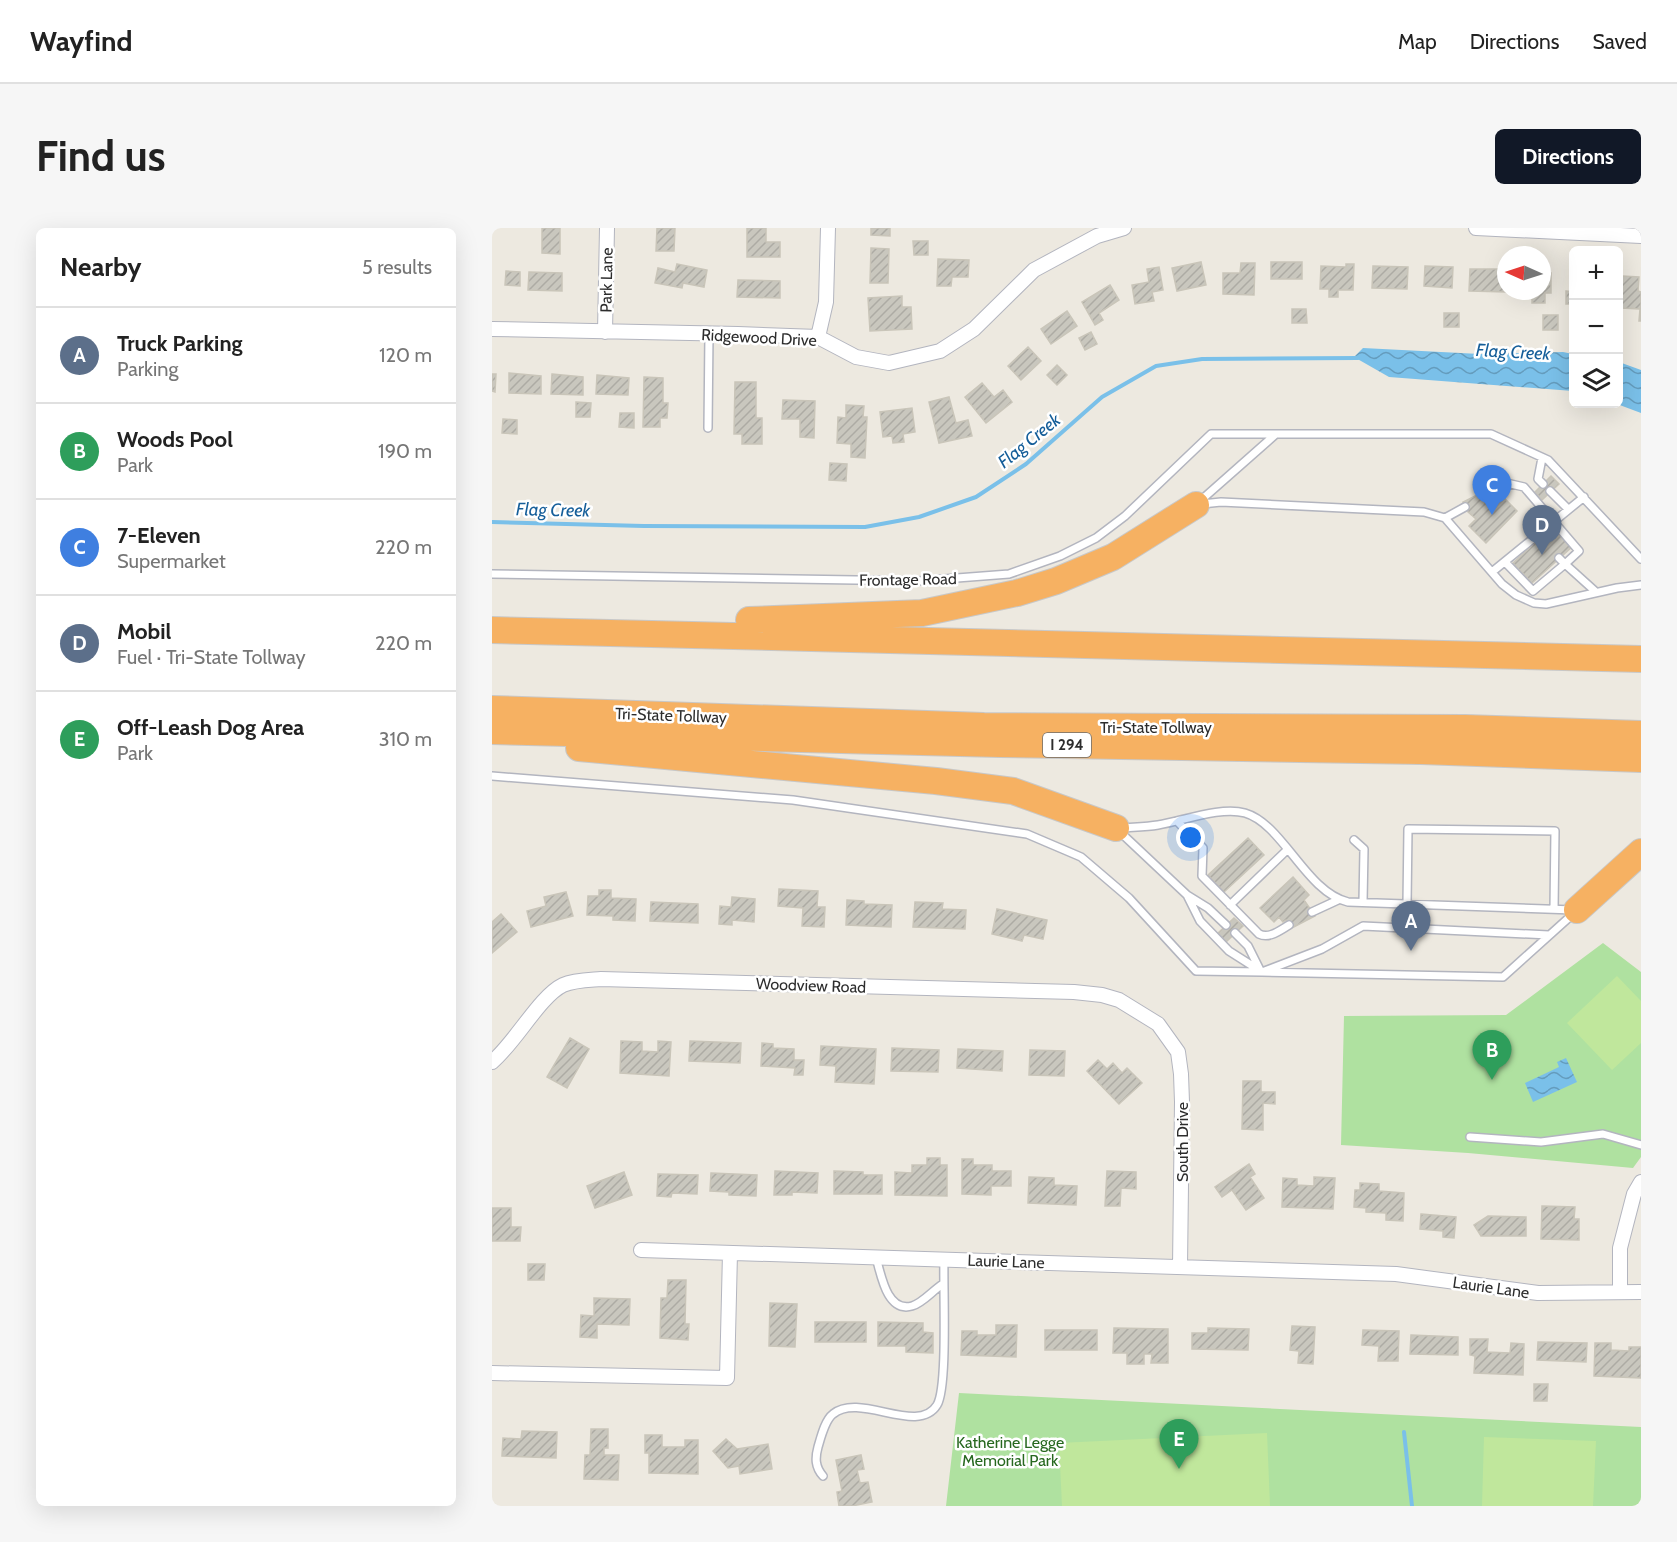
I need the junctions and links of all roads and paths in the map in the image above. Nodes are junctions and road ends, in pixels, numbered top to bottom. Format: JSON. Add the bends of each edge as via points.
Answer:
{"nodes":[{"id":1,"x":607,"y":228,"type":"edge"},
{"id":2,"x":828,"y":228,"type":"edge"},
{"id":3,"x":1124,"y":228,"type":"edge"},
{"id":4,"x":1476,"y":228,"type":"edge"},
{"id":5,"x":1572,"y":231,"type":"edge"},
{"id":6,"x":1641,"y":236,"type":"edge"},
{"id":7,"x":492,"y":329,"type":"edge"},
{"id":8,"x":605,"y":332,"type":"junction"},
{"id":9,"x":710,"y":334,"type":"junction"},
{"id":10,"x":818,"y":337,"type":"junction"},
{"id":11,"x":708,"y":428,"type":"dead end"},
{"id":12,"x":1276,"y":434,"type":"junction"},
{"id":13,"x":1542,"y":458,"type":"junction"},
{"id":14,"x":1543,"y":484,"type":"dead end"},
{"id":15,"x":1550,"y":491,"type":"dead end"},
{"id":16,"x":1490,"y":495,"type":"dead end"},
{"id":17,"x":1584,"y":497,"type":"junction"},
{"id":18,"x":1196,"y":505,"type":"junction"},
{"id":19,"x":1466,"y":507,"type":"dead end"},
{"id":20,"x":1568,"y":509,"type":"junction"},
{"id":21,"x":1445,"y":518,"type":"junction"},
{"id":22,"x":1553,"y":520,"type":"junction"},
{"id":23,"x":1559,"y":558,"type":"dead end"},
{"id":24,"x":1641,"y":559,"type":"edge"},
{"id":25,"x":1505,"y":562,"type":"junction"},
{"id":26,"x":1565,"y":564,"type":"junction"},
{"id":27,"x":1492,"y":572,"type":"junction"},
{"id":28,"x":492,"y":574,"type":"edge"},
{"id":29,"x":1641,"y":585,"type":"edge"},
{"id":30,"x":1596,"y":592,"type":"junction"},
{"id":31,"x":504,"y":630,"type":"edge"},
{"id":32,"x":1641,"y":659,"type":"edge"},
{"id":33,"x":492,"y":709,"type":"edge"},
{"id":34,"x":492,"y":731,"type":"edge"},
{"id":35,"x":1641,"y":734,"type":"edge"},
{"id":36,"x":492,"y":739,"type":"edge"},
{"id":37,"x":1641,"y":759,"type":"edge"},
{"id":38,"x":492,"y":776,"type":"edge"},
{"id":39,"x":1177,"y":821,"type":"junction"},
{"id":40,"x":1116,"y":828,"type":"junction"},
{"id":41,"x":1354,"y":840,"type":"dead end"},
{"id":42,"x":1287,"y":850,"type":"junction"},
{"id":43,"x":1641,"y":852,"type":"edge"},
{"id":44,"x":1187,"y":895,"type":"junction"},
{"id":45,"x":1338,"y":900,"type":"junction"},
{"id":46,"x":1363,"y":902,"type":"junction"},
{"id":47,"x":1407,"y":904,"type":"junction"},
{"id":48,"x":1230,"y":905,"type":"junction"},
{"id":49,"x":1565,"y":910,"type":"junction"},
{"id":50,"x":1312,"y":912,"type":"dead end"},
{"id":51,"x":1226,"y":925,"type":"dead end"},
{"id":52,"x":1288,"y":925,"type":"dead end"},
{"id":53,"x":1235,"y":933,"type":"dead end"},
{"id":54,"x":1549,"y":935,"type":"junction"},
{"id":55,"x":1262,"y":972,"type":"junction"},
{"id":56,"x":1158,"y":1024,"type":"joint"},
{"id":57,"x":492,"y":1062,"type":"edge"},
{"id":58,"x":1470,"y":1137,"type":"dead end"},
{"id":59,"x":1641,"y":1145,"type":"edge"},
{"id":60,"x":1641,"y":1182,"type":"edge"},
{"id":61,"x":641,"y":1250,"type":"dead end"},
{"id":62,"x":730,"y":1253,"type":"junction"},
{"id":63,"x":876,"y":1257,"type":"junction"},
{"id":64,"x":944,"y":1260,"type":"junction"},
{"id":65,"x":1180,"y":1267,"type":"junction"},
{"id":66,"x":944,"y":1284,"type":"junction"},
{"id":67,"x":1620,"y":1292,"type":"junction"},
{"id":68,"x":1641,"y":1292,"type":"edge"},
{"id":69,"x":492,"y":1373,"type":"edge"},
{"id":70,"x":823,"y":1476,"type":"dead end"}],
"edges":[{"from":1,"to":8,"type":"street","name":"Park Lane"},
{"from":2,"to":10,"type":"street","via":[[826,302]]},
{"from":3,"to":10,"type":"street","name":"Ridgewood Drive","via":[[1097,236],[1034,270],[974,329],[940,351],[889,363],[856,357]]},
{"from":4,"to":5,"type":"street"},
{"from":5,"to":6,"type":"street"},
{"from":7,"to":8,"type":"street","name":"Ridgewood Drive"},
{"from":8,"to":9,"type":"street","name":"Ridgewood Drive"},
{"from":9,"to":10,"type":"street","name":"Ridgewood Drive"},
{"from":9,"to":11,"type":"lane"},
{"from":12,"to":13,"type":"lane","name":"Frontage Road","via":[[1491,434]]},
{"from":12,"to":18,"type":"lane"},
{"from":12,"to":28,"type":"lane","name":"Frontage Road","via":[[1211,434],[1125,516],[1096,538],[1009,574],[918,580]]},
{"from":13,"to":14,"type":"lane","via":[[1538,479]]},
{"from":13,"to":17,"type":"lane","name":"Frontage Road"},
{"from":15,"to":20,"type":"lane"},
{"from":16,"to":22,"type":"lane","via":[[1511,484],[1524,488]]},
{"from":17,"to":20,"type":"lane"},
{"from":17,"to":24,"type":"lane","name":"Frontage Road"},
{"from":18,"to":21,"type":"lane","via":[[1221,502],[1408,511]]},
{"from":18,"to":31,"type":"highway","via":[[1113,557],[1056,580],[1017,593],[922,614]]},
{"from":19,"to":21,"type":"lane"},
{"from":20,"to":22,"type":"lane"},
{"from":21,"to":27,"type":"lane"},
{"from":22,"to":25,"type":"lane"},
{"from":22,"to":26,"type":"lane","via":[[1579,551]]},
{"from":23,"to":26,"type":"lane"},
{"from":25,"to":26,"type":"lane","via":[[1533,591],[1547,574]]},
{"from":25,"to":27,"type":"lane"},
{"from":26,"to":30,"type":"lane"},
{"from":27,"to":30,"type":"lane","via":[[1510,591],[1534,603],[1546,604]]},
{"from":29,"to":30,"type":"lane"},
{"from":31,"to":32,"type":"highway"},
{"from":33,"to":35,"type":"highway","name":"Tri-State Tollway","number":"I 294","via":[[984,726],[1464,728]]},
{"from":34,"to":37,"type":"highway","name":"Tri-State Tollway","number":"I 294"},
{"from":36,"to":40,"type":"highway","via":[[1013,791]]},
{"from":38,"to":55,"type":"lane","via":[[793,800],[1027,834],[1081,857],[1129,898],[1196,971]]},
{"from":39,"to":40,"type":"lane"},
{"from":39,"to":42,"type":"lane","via":[[1244,812],[1266,826]]},
{"from":39,"to":48,"type":"lane","via":[[1203,848],[1202,876]]},
{"from":40,"to":44,"type":"lane"},
{"from":41,"to":46,"type":"lane","via":[[1364,849]]},
{"from":42,"to":45,"type":"lane"},
{"from":42,"to":48,"type":"lane"},
{"from":43,"to":49,"type":"highway"},
{"from":44,"to":51,"type":"lane"},
{"from":44,"to":55,"type":"lane","via":[[1200,921],[1229,951]]},
{"from":45,"to":46,"type":"lane"},
{"from":45,"to":50,"type":"lane"},
{"from":46,"to":47,"type":"lane"},
{"from":47,"to":49,"type":"lane"},
{"from":47,"to":49,"type":"lane","via":[[1408,829],[1555,831]]},
{"from":48,"to":52,"type":"lane","via":[[1264,936]]},
{"from":49,"to":54,"type":"lane"},
{"from":53,"to":55,"type":"lane","via":[[1248,946]]},
{"from":54,"to":55,"type":"lane","via":[[1363,926],[1322,949]]},
{"from":54,"to":55,"type":"lane","via":[[1503,977]]},
{"from":56,"to":57,"type":"street","name":"Woodview Road","via":[[1119,1000],[1074,992],[591,979],[562,986]]},
{"from":56,"to":65,"type":"street","name":"South Drive","via":[[1178,1052],[1181,1074]]},
{"from":58,"to":59,"type":"lane","via":[[1541,1142],[1603,1134]]},
{"from":60,"to":67,"type":"street","via":[[1634,1194],[1620,1248]]},
{"from":61,"to":62,"type":"street","name":"Laurie Lane"},
{"from":62,"to":63,"type":"street","name":"Laurie Lane"},
{"from":62,"to":69,"type":"street","via":[[727,1378]]},
{"from":63,"to":64,"type":"street","name":"Laurie Lane"},
{"from":63,"to":66,"type":"lane","via":[[882,1281],[898,1305],[913,1306]]},
{"from":64,"to":65,"type":"street","name":"Laurie Lane"},
{"from":64,"to":66,"type":"lane"},
{"from":65,"to":67,"type":"street","name":"Laurie Lane","via":[[1396,1274],[1538,1293]]},
{"from":66,"to":70,"type":"lane","via":[[943,1369],[937,1404],[923,1416],[857,1408],[833,1413],[815,1458]]},
{"from":67,"to":68,"type":"street","name":"Laurie Lane"}]}
